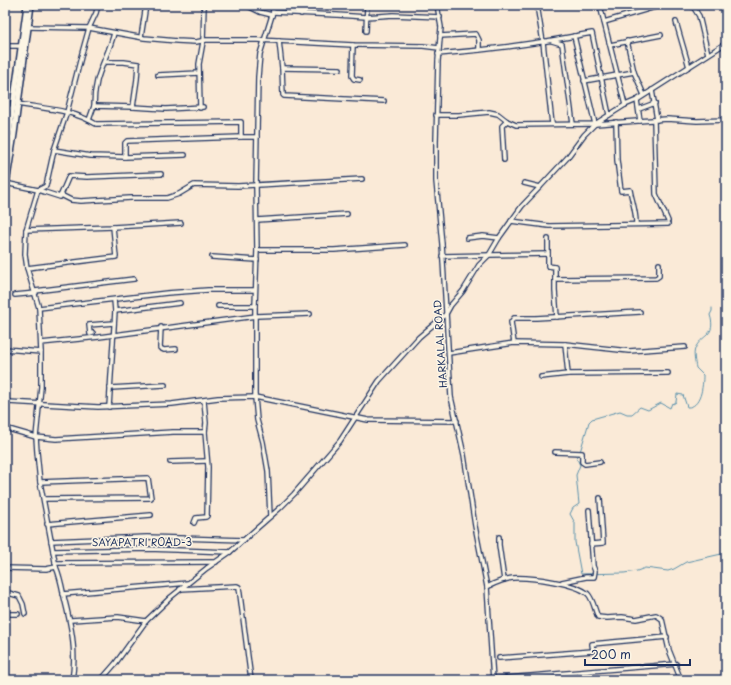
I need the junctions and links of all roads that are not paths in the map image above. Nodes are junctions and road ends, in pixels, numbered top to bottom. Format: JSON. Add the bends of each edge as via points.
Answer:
{"nodes":[{"id":1,"x":27,"y":5,"type":"edge"},
{"id":2,"x":31,"y":5,"type":"edge"},
{"id":3,"x":98,"y":5,"type":"edge"},
{"id":4,"x":146,"y":5,"type":"edge"},
{"id":5,"x":204,"y":5,"type":"edge"},
{"id":6,"x":246,"y":5,"type":"edge"},
{"id":7,"x":272,"y":5,"type":"edge"},
{"id":8,"x":301,"y":5,"type":"edge"},
{"id":9,"x":367,"y":5,"type":"edge"},
{"id":10,"x":437,"y":5,"type":"edge"},
{"id":11,"x":537,"y":5,"type":"edge"},
{"id":12,"x":600,"y":5,"type":"edge"},
{"id":13,"x":662,"y":5,"type":"edge"},
{"id":14,"x":692,"y":5,"type":"edge"},
{"id":15,"x":273,"y":14,"type":"junction"},
{"id":16,"x":301,"y":14,"type":"junction"},
{"id":17,"x":366,"y":17,"type":"junction"},
{"id":18,"x":440,"y":17,"type":"junction"},
{"id":19,"x":604,"y":22,"type":"junction"},
{"id":20,"x":676,"y":22,"type":"dead end"},
{"id":21,"x":27,"y":27,"type":"junction"},
{"id":22,"x":89,"y":28,"type":"junction"},
{"id":23,"x":366,"y":31,"type":"dead end"},
{"id":24,"x":114,"y":33,"type":"junction"},
{"id":25,"x":661,"y":35,"type":"dead end"},
{"id":26,"x":440,"y":36,"type":"junction"},
{"id":27,"x":574,"y":36,"type":"junction"},
{"id":28,"x":141,"y":37,"type":"junction"},
{"id":29,"x":263,"y":41,"type":"junction"},
{"id":30,"x":278,"y":41,"type":"junction"},
{"id":31,"x":551,"y":41,"type":"junction"},
{"id":32,"x":626,"y":41,"type":"junction"},
{"id":33,"x":203,"y":42,"type":"junction"},
{"id":34,"x":543,"y":42,"type":"junction"},
{"id":35,"x":726,"y":43,"type":"edge"},
{"id":36,"x":353,"y":45,"type":"junction"},
{"id":37,"x":610,"y":45,"type":"junction"},
{"id":38,"x":5,"y":46,"type":"edge"},
{"id":39,"x":22,"y":46,"type":"junction"},
{"id":40,"x":439,"y":48,"type":"junction"},
{"id":41,"x":479,"y":50,"type":"junction"},
{"id":42,"x":438,"y":54,"type":"junction"},
{"id":43,"x":708,"y":54,"type":"junction"},
{"id":44,"x":104,"y":62,"type":"junction"},
{"id":45,"x":688,"y":67,"type":"junction"},
{"id":46,"x":282,"y":68,"type":"junction"},
{"id":47,"x":340,"y":69,"type":"dead end"},
{"id":48,"x":634,"y":72,"type":"junction"},
{"id":49,"x":199,"y":73,"type":"junction"},
{"id":50,"x":158,"y":75,"type":"dead end"},
{"id":51,"x":618,"y":75,"type":"junction"},
{"id":52,"x":602,"y":78,"type":"junction"},
{"id":53,"x":360,"y":80,"type":"dead end"},
{"id":54,"x":584,"y":81,"type":"junction"},
{"id":55,"x":652,"y":90,"type":"junction"},
{"id":56,"x":644,"y":95,"type":"junction"},
{"id":57,"x":637,"y":100,"type":"junction"},
{"id":58,"x":384,"y":102,"type":"dead end"},
{"id":59,"x":655,"y":103,"type":"junction"},
{"id":60,"x":625,"y":105,"type":"junction"},
{"id":61,"x":15,"y":106,"type":"junction"},
{"id":62,"x":94,"y":106,"type":"junction"},
{"id":63,"x":134,"y":107,"type":"junction"},
{"id":64,"x":5,"y":108,"type":"edge"},
{"id":65,"x":639,"y":109,"type":"junction"},
{"id":66,"x":67,"y":112,"type":"junction"},
{"id":67,"x":610,"y":115,"type":"junction"},
{"id":68,"x":436,"y":116,"type":"junction"},
{"id":69,"x":89,"y":120,"type":"junction"},
{"id":70,"x":656,"y":120,"type":"junction"},
{"id":71,"x":726,"y":120,"type":"edge"},
{"id":72,"x":507,"y":121,"type":"junction"},
{"id":73,"x":640,"y":121,"type":"junction"},
{"id":74,"x":616,"y":122,"type":"junction"},
{"id":75,"x":552,"y":124,"type":"junction"},
{"id":76,"x":573,"y":124,"type":"junction"},
{"id":77,"x":595,"y":124,"type":"junction"},
{"id":78,"x":240,"y":137,"type":"junction"},
{"id":79,"x":257,"y":137,"type":"junction"},
{"id":80,"x":54,"y":150,"type":"junction"},
{"id":81,"x":185,"y":155,"type":"dead end"},
{"id":82,"x":125,"y":157,"type":"junction"},
{"id":83,"x":504,"y":160,"type":"dead end"},
{"id":84,"x":5,"y":163,"type":"edge"},
{"id":85,"x":161,"y":174,"type":"dead end"},
{"id":86,"x":362,"y":179,"type":"dead end"},
{"id":87,"x":6,"y":183,"type":"edge"},
{"id":88,"x":524,"y":183,"type":"dead end"},
{"id":89,"x":256,"y":184,"type":"junction"},
{"id":90,"x":540,"y":188,"type":"junction"},
{"id":91,"x":38,"y":190,"type":"junction"},
{"id":92,"x":5,"y":191,"type":"edge"},
{"id":93,"x":62,"y":194,"type":"junction"},
{"id":94,"x":348,"y":214,"type":"dead end"},
{"id":95,"x":257,"y":220,"type":"junction"},
{"id":96,"x":511,"y":221,"type":"junction"},
{"id":97,"x":181,"y":223,"type":"dead end"},
{"id":98,"x":636,"y":223,"type":"dead end"},
{"id":99,"x":113,"y":227,"type":"junction"},
{"id":100,"x":26,"y":230,"type":"junction"},
{"id":101,"x":467,"y":238,"type":"dead end"},
{"id":102,"x":499,"y":238,"type":"junction"},
{"id":103,"x":548,"y":239,"type":"dead end"},
{"id":104,"x":405,"y":245,"type":"dead end"},
{"id":105,"x":257,"y":250,"type":"junction"},
{"id":106,"x":548,"y":254,"type":"junction"},
{"id":107,"x":489,"y":255,"type":"junction"},
{"id":108,"x":442,"y":256,"type":"junction"},
{"id":109,"x":212,"y":257,"type":"dead end"},
{"id":110,"x":257,"y":260,"type":"junction"},
{"id":111,"x":659,"y":264,"type":"dead end"},
{"id":112,"x":27,"y":268,"type":"junction"},
{"id":113,"x":555,"y":278,"type":"junction"},
{"id":114,"x":134,"y":279,"type":"dead end"},
{"id":115,"x":255,"y":290,"type":"junction"},
{"id":116,"x":35,"y":292,"type":"junction"},
{"id":117,"x":15,"y":296,"type":"dead end"},
{"id":118,"x":114,"y":300,"type":"junction"},
{"id":119,"x":180,"y":303,"type":"dead end"},
{"id":120,"x":218,"y":306,"type":"dead end"},
{"id":121,"x":255,"y":306,"type":"junction"},
{"id":122,"x":39,"y":308,"type":"junction"},
{"id":123,"x":115,"y":311,"type":"junction"},
{"id":124,"x":640,"y":312,"type":"dead end"},
{"id":125,"x":310,"y":314,"type":"dead end"},
{"id":126,"x":446,"y":314,"type":"junction"},
{"id":127,"x":256,"y":316,"type":"junction"},
{"id":128,"x":558,"y":317,"type":"junction"},
{"id":129,"x":114,"y":323,"type":"junction"},
{"id":130,"x":161,"y":327,"type":"junction"},
{"id":131,"x":93,"y":334,"type":"dead end"},
{"id":132,"x":113,"y":334,"type":"junction"},
{"id":133,"x":41,"y":343,"type":"junction"},
{"id":134,"x":514,"y":343,"type":"junction"},
{"id":135,"x":565,"y":344,"type":"junction"},
{"id":136,"x":685,"y":347,"type":"dead end"},
{"id":137,"x":5,"y":349,"type":"edge"},
{"id":138,"x":176,"y":349,"type":"dead end"},
{"id":139,"x":41,"y":352,"type":"junction"},
{"id":140,"x":449,"y":353,"type":"junction"},
{"id":141,"x":668,"y":373,"type":"dead end"},
{"id":142,"x":568,"y":374,"type":"junction"},
{"id":143,"x":540,"y":377,"type":"dead end"},
{"id":144,"x":165,"y":385,"type":"dead end"},
{"id":145,"x":110,"y":388,"type":"junction"},
{"id":146,"x":255,"y":397,"type":"junction"},
{"id":147,"x":204,"y":400,"type":"junction"},
{"id":148,"x":8,"y":402,"type":"dead end"},
{"id":149,"x":40,"y":404,"type":"junction"},
{"id":150,"x":108,"y":407,"type":"junction"},
{"id":151,"x":355,"y":418,"type":"junction"},
{"id":152,"x":457,"y":421,"type":"junction"},
{"id":153,"x":5,"y":428,"type":"edge"},
{"id":154,"x":205,"y":432,"type":"junction"},
{"id":155,"x":36,"y":437,"type":"junction"},
{"id":156,"x":555,"y":452,"type":"dead end"},
{"id":157,"x":207,"y":461,"type":"junction"},
{"id":158,"x":170,"y":462,"type":"dead end"},
{"id":159,"x":600,"y":462,"type":"dead end"},
{"id":160,"x":40,"y":482,"type":"junction"},
{"id":161,"x":600,"y":498,"type":"dead end"},
{"id":162,"x":44,"y":499,"type":"junction"},
{"id":163,"x":589,"y":510,"type":"dead end"},
{"id":164,"x":151,"y":515,"type":"dead end"},
{"id":165,"x":270,"y":516,"type":"junction"},
{"id":166,"x":194,"y":523,"type":"dead end"},
{"id":167,"x":47,"y":524,"type":"junction"},
{"id":168,"x":499,"y":537,"type":"dead end"},
{"id":169,"x":51,"y":540,"type":"junction"},
{"id":170,"x":244,"y":540,"type":"junction"},
{"id":171,"x":591,"y":544,"type":"junction"},
{"id":172,"x":53,"y":551,"type":"junction"},
{"id":173,"x":230,"y":552,"type":"junction"},
{"id":174,"x":216,"y":562,"type":"junction"},
{"id":175,"x":56,"y":565,"type":"junction"},
{"id":176,"x":5,"y":568,"type":"edge"},
{"id":177,"x":504,"y":580,"type":"junction"},
{"id":178,"x":188,"y":582,"type":"junction"},
{"id":179,"x":562,"y":582,"type":"junction"},
{"id":180,"x":487,"y":587,"type":"junction"},
{"id":181,"x":180,"y":589,"type":"junction"},
{"id":182,"x":5,"y":592,"type":"edge"},
{"id":183,"x":63,"y":594,"type":"junction"},
{"id":184,"x":5,"y":614,"type":"edge"},
{"id":185,"x":18,"y":614,"type":"dead end"},
{"id":186,"x":25,"y":614,"type":"dead end"},
{"id":187,"x":70,"y":620,"type":"junction"},
{"id":188,"x":146,"y":621,"type":"junction"},
{"id":189,"x":667,"y":637,"type":"junction"},
{"id":190,"x":499,"y":658,"type":"dead end"},
{"id":191,"x":676,"y":664,"type":"junction"},
{"id":192,"x":493,"y":679,"type":"edge"},
{"id":193,"x":72,"y":680,"type":"edge"},
{"id":194,"x":101,"y":680,"type":"edge"},
{"id":195,"x":251,"y":680,"type":"edge"},
{"id":196,"x":681,"y":680,"type":"edge"}],
"edges":[{"from":1,"to":39,"type":"main road"},
{"from":2,"to":21,"type":"main road"},
{"from":3,"to":22,"type":"street"},
{"from":4,"to":28,"type":"street"},
{"from":5,"to":33,"type":"street"},
{"from":6,"to":15,"type":"street","via":[[260,12]]},
{"from":7,"to":15,"type":"street"},
{"from":8,"to":16,"type":"street"},
{"from":9,"to":17,"type":"street"},
{"from":10,"to":18,"type":"street","name":"HARKALAL ROAD"},
{"from":11,"to":34,"type":"street"},
{"from":12,"to":19,"type":"street"},
{"from":13,"to":19,"type":"street"},
{"from":14,"to":43,"type":"street","via":[[699,16]]},
{"from":15,"to":16,"type":"street"},
{"from":15,"to":29,"type":"street"},
{"from":16,"to":17,"type":"street"},
{"from":17,"to":18,"type":"street"},
{"from":17,"to":23,"type":"street"},
{"from":18,"to":26,"type":"street","name":"HARKALAL ROAD"},
{"from":19,"to":37,"type":"street"},
{"from":20,"to":45,"type":"street"},
{"from":21,"to":22,"type":"street"},
{"from":21,"to":39,"type":"main road"},
{"from":22,"to":24,"type":"street"},
{"from":22,"to":66,"type":"street"},
{"from":24,"to":28,"type":"street"},
{"from":24,"to":44,"type":"street"},
{"from":25,"to":32,"type":"street"},
{"from":26,"to":40,"type":"street","name":"HARKALAL ROAD"},
{"from":26,"to":41,"type":"street","via":[[476,34]]},
{"from":27,"to":31,"type":"street"},
{"from":27,"to":52,"type":"street","via":[[592,33]]},
{"from":27,"to":54,"type":"street"},
{"from":28,"to":33,"type":"street"},
{"from":29,"to":30,"type":"street"},
{"from":29,"to":33,"type":"street"},
{"from":29,"to":79,"type":"street","via":[[258,76]]},
{"from":30,"to":36,"type":"street"},
{"from":30,"to":46,"type":"street"},
{"from":31,"to":34,"type":"street"},
{"from":31,"to":76,"type":"street","via":[[562,44]]},
{"from":32,"to":37,"type":"street"},
{"from":32,"to":48,"type":"street"},
{"from":33,"to":49,"type":"street"},
{"from":34,"to":41,"type":"street"},
{"from":34,"to":75,"type":"street"},
{"from":35,"to":43,"type":"street"},
{"from":36,"to":40,"type":"street"},
{"from":36,"to":53,"type":"street","via":[[352,76]]},
{"from":37,"to":51,"type":"street"},
{"from":38,"to":39,"type":"street"},
{"from":39,"to":61,"type":"main road"},
{"from":40,"to":42,"type":"street","name":"HARKALAL ROAD"},
{"from":41,"to":42,"type":"street"},
{"from":42,"to":68,"type":"street","name":"HARKALAL ROAD"},
{"from":43,"to":45,"type":"street"},
{"from":44,"to":62,"type":"street","via":[[97,80]]},
{"from":44,"to":63,"type":"street","via":[[138,64]]},
{"from":45,"to":55,"type":"street"},
{"from":46,"to":47,"type":"street"},
{"from":46,"to":58,"type":"street","via":[[284,96]]},
{"from":48,"to":51,"type":"street"},
{"from":48,"to":56,"type":"street"},
{"from":49,"to":50,"type":"street"},
{"from":49,"to":63,"type":"street","via":[[202,107]]},
{"from":51,"to":52,"type":"street"},
{"from":51,"to":60,"type":"street"},
{"from":52,"to":54,"type":"street"},
{"from":52,"to":67,"type":"street"},
{"from":54,"to":77,"type":"street"},
{"from":55,"to":56,"type":"street"},
{"from":55,"to":59,"type":"street"},
{"from":56,"to":57,"type":"street"},
{"from":57,"to":60,"type":"street"},
{"from":57,"to":65,"type":"street"},
{"from":59,"to":65,"type":"street"},
{"from":59,"to":70,"type":"street"},
{"from":60,"to":67,"type":"street"},
{"from":61,"to":64,"type":"street"},
{"from":61,"to":66,"type":"street"},
{"from":61,"to":84,"type":"main road"},
{"from":61,"to":87,"type":"main road"},
{"from":62,"to":63,"type":"street"},
{"from":62,"to":69,"type":"street"},
{"from":65,"to":73,"type":"street"},
{"from":66,"to":69,"type":"street"},
{"from":66,"to":80,"type":"street"},
{"from":67,"to":77,"type":"street"},
{"from":68,"to":72,"type":"street","via":[[489,112],[498,114]]},
{"from":68,"to":108,"type":"street","name":"HARKALAL ROAD","via":[[436,181]]},
{"from":69,"to":78,"type":"street","via":[[96,124],[241,122]]},
{"from":70,"to":71,"type":"street"},
{"from":70,"to":73,"type":"street"},
{"from":70,"to":96,"type":"street","via":[[656,194],[668,222],[549,226]]},
{"from":72,"to":75,"type":"street","via":[[516,125]]},
{"from":72,"to":83,"type":"street","via":[[502,126]]},
{"from":73,"to":74,"type":"street"},
{"from":74,"to":77,"type":"street"},
{"from":74,"to":98,"type":"street","via":[[621,192],[630,190]]},
{"from":75,"to":76,"type":"street"},
{"from":76,"to":77,"type":"street"},
{"from":77,"to":90,"type":"street"},
{"from":78,"to":79,"type":"street"},
{"from":78,"to":82,"type":"street","via":[[127,142]]},
{"from":79,"to":89,"type":"street"},
{"from":80,"to":82,"type":"street","via":[[91,156]]},
{"from":80,"to":91,"type":"street","via":[[46,186]]},
{"from":81,"to":82,"type":"street"},
{"from":85,"to":93,"type":"street","via":[[69,176]]},
{"from":86,"to":89,"type":"street"},
{"from":87,"to":91,"type":"street"},
{"from":87,"to":92,"type":"main road"},
{"from":88,"to":90,"type":"street"},
{"from":89,"to":93,"type":"street","via":[[194,185],[167,198],[81,201],[71,200]]},
{"from":89,"to":95,"type":"street"},
{"from":90,"to":96,"type":"street"},
{"from":91,"to":93,"type":"street","via":[[60,197]]},
{"from":91,"to":100,"type":"street"},
{"from":94,"to":95,"type":"street"},
{"from":95,"to":105,"type":"street"},
{"from":96,"to":102,"type":"street"},
{"from":97,"to":99,"type":"street"},
{"from":99,"to":100,"type":"street"},
{"from":99,"to":112,"type":"street","via":[[116,257]]},
{"from":100,"to":112,"type":"street"},
{"from":101,"to":102,"type":"street"},
{"from":102,"to":107,"type":"street"},
{"from":103,"to":106,"type":"street"},
{"from":104,"to":105,"type":"street","via":[[334,250]]},
{"from":105,"to":110,"type":"street"},
{"from":106,"to":107,"type":"street"},
{"from":106,"to":113,"type":"street","via":[[548,266],[555,267]]},
{"from":107,"to":108,"type":"street"},
{"from":107,"to":126,"type":"street","via":[[479,265]]},
{"from":108,"to":126,"type":"street","name":"HARKALAL ROAD"},
{"from":109,"to":110,"type":"street"},
{"from":110,"to":115,"type":"street"},
{"from":111,"to":113,"type":"street","via":[[659,276],[656,278]]},
{"from":112,"to":116,"type":"street"},
{"from":113,"to":128,"type":"street"},
{"from":114,"to":116,"type":"street"},
{"from":115,"to":118,"type":"street","via":[[208,290]]},
{"from":115,"to":121,"type":"street"},
{"from":116,"to":117,"type":"street"},
{"from":116,"to":122,"type":"street"},
{"from":118,"to":122,"type":"street"},
{"from":118,"to":123,"type":"street"},
{"from":119,"to":123,"type":"street"},
{"from":120,"to":121,"type":"street"},
{"from":121,"to":127,"type":"street"},
{"from":122,"to":133,"type":"street"},
{"from":123,"to":129,"type":"street"},
{"from":124,"to":128,"type":"street"},
{"from":125,"to":127,"type":"street"},
{"from":126,"to":140,"type":"street","name":"HARKALAL ROAD"},
{"from":126,"to":151,"type":"street","via":[[398,359],[379,381]]},
{"from":127,"to":130,"type":"street"},
{"from":127,"to":146,"type":"street"},
{"from":128,"to":134,"type":"street","via":[[514,318],[511,322]]},
{"from":129,"to":131,"type":"street","via":[[89,325],[90,334]]},
{"from":129,"to":132,"type":"street"},
{"from":130,"to":132,"type":"street"},
{"from":130,"to":138,"type":"street","via":[[160,348]]},
{"from":132,"to":133,"type":"street"},
{"from":132,"to":145,"type":"street"},
{"from":133,"to":139,"type":"street"},
{"from":134,"to":135,"type":"street"},
{"from":134,"to":140,"type":"street"},
{"from":135,"to":136,"type":"street","via":[[629,351]]},
{"from":135,"to":142,"type":"street"},
{"from":137,"to":139,"type":"street"},
{"from":139,"to":149,"type":"street"},
{"from":140,"to":152,"type":"street","name":"HARKALAL ROAD","via":[[451,397]]},
{"from":141,"to":142,"type":"street"},
{"from":142,"to":143,"type":"street"},
{"from":144,"to":145,"type":"street"},
{"from":145,"to":150,"type":"street"},
{"from":146,"to":147,"type":"street"},
{"from":146,"to":151,"type":"street"},
{"from":146,"to":165,"type":"street","via":[[257,420],[268,471]]},
{"from":147,"to":150,"type":"street"},
{"from":147,"to":154,"type":"street"},
{"from":148,"to":149,"type":"street"},
{"from":149,"to":150,"type":"street"},
{"from":149,"to":155,"type":"street"},
{"from":151,"to":152,"type":"street"},
{"from":151,"to":165,"type":"street","via":[[340,441],[294,494]]},
{"from":152,"to":180,"type":"street","name":"HARKALAL ROAD"},
{"from":153,"to":155,"type":"street"},
{"from":154,"to":155,"type":"street","via":[[71,439]]},
{"from":154,"to":157,"type":"street"},
{"from":155,"to":160,"type":"street"},
{"from":156,"to":159,"type":"street","via":[[582,453],[582,462],[585,464]]},
{"from":157,"to":158,"type":"street"},
{"from":157,"to":166,"type":"street","via":[[207,516],[196,518]]},
{"from":160,"to":162,"type":"street"},
{"from":160,"to":162,"type":"street","via":[[148,478],[151,498]]},
{"from":161,"to":171,"type":"street","via":[[603,543]]},
{"from":162,"to":167,"type":"street"},
{"from":163,"to":171,"type":"street"},
{"from":164,"to":167,"type":"street"},
{"from":165,"to":170,"type":"street"},
{"from":167,"to":169,"type":"street"},
{"from":168,"to":177,"type":"street"},
{"from":169,"to":170,"type":"street"},
{"from":169,"to":172,"type":"street"},
{"from":170,"to":173,"type":"street"},
{"from":171,"to":179,"type":"street","via":[[594,577]]},
{"from":172,"to":173,"type":"street","name":"SAYAPATRI ROAD-3","via":[[149,549]]},
{"from":172,"to":175,"type":"street"},
{"from":173,"to":174,"type":"street"},
{"from":174,"to":175,"type":"street"},
{"from":174,"to":178,"type":"street"},
{"from":175,"to":176,"type":"street","via":[[46,569]]},
{"from":175,"to":183,"type":"street"},
{"from":177,"to":179,"type":"street","via":[[525,578]]},
{"from":177,"to":180,"type":"street"},
{"from":178,"to":181,"type":"street"},
{"from":178,"to":183,"type":"street"},
{"from":179,"to":189,"type":"street","via":[[590,596],[598,617],[636,619],[656,615],[662,619]]},
{"from":180,"to":192,"type":"street","name":"HARKALAL ROAD"},
{"from":181,"to":188,"type":"street"},
{"from":181,"to":195,"type":"street","via":[[239,587]]},
{"from":182,"to":186,"type":"street","via":[[19,596]]},
{"from":183,"to":187,"type":"street"},
{"from":184,"to":185,"type":"street"},
{"from":187,"to":188,"type":"street","via":[[118,617]]},
{"from":187,"to":193,"type":"street","via":[[75,657]]},
{"from":188,"to":194,"type":"street"},
{"from":189,"to":190,"type":"street","via":[[592,644],[593,651]]},
{"from":189,"to":191,"type":"street","via":[[669,650]]},
{"from":191,"to":192,"type":"street"},
{"from":191,"to":196,"type":"street"}]}
